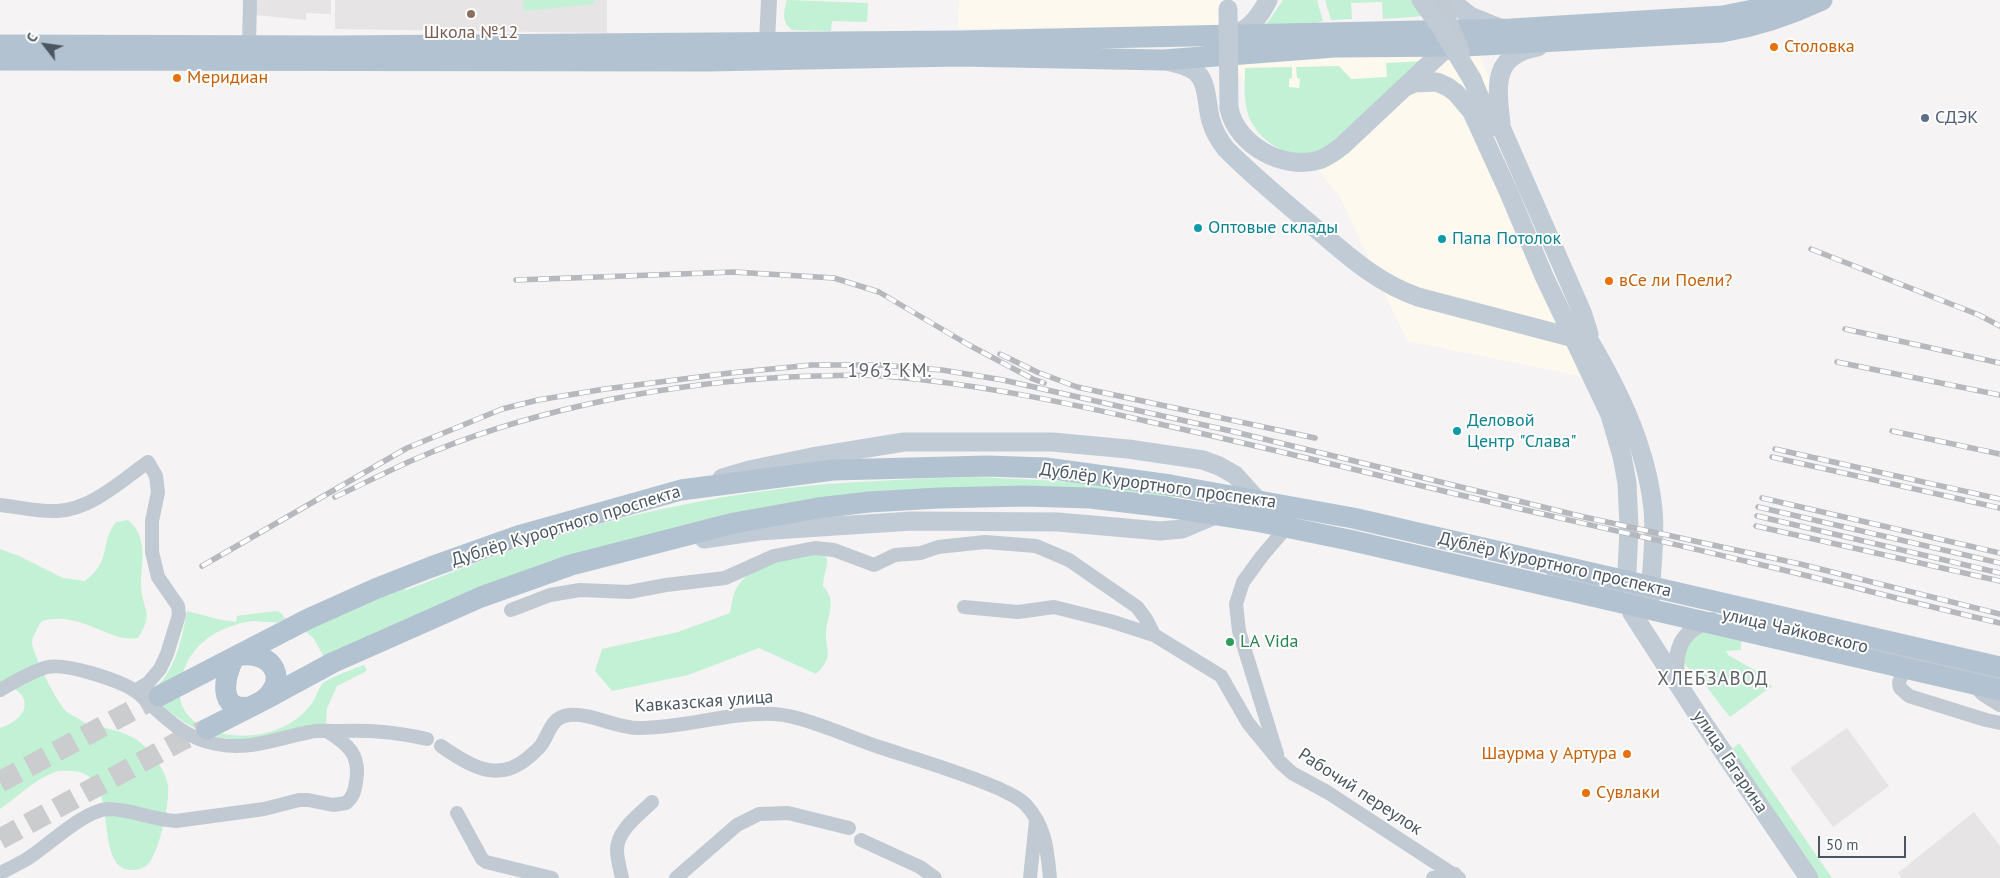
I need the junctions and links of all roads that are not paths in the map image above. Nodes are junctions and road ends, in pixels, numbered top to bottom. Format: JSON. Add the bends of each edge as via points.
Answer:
{"nodes":[{"id":1,"x":250,"y":0,"type":"edge"},
{"id":2,"x":769,"y":0,"type":"edge"},
{"id":3,"x":1229,"y":0,"type":"edge"},
{"id":4,"x":1268,"y":0,"type":"edge"},
{"id":5,"x":1420,"y":0,"type":"edge"},
{"id":6,"x":1440,"y":0,"type":"edge"},
{"id":7,"x":1784,"y":0,"type":"edge"},
{"id":8,"x":1822,"y":0,"type":"edge"},
{"id":9,"x":1454,"y":2,"type":"edge"},
{"id":10,"x":1511,"y":29,"type":"junction"},
{"id":11,"x":1227,"y":35,"type":"junction"},
{"id":12,"x":1578,"y":41,"type":"junction"},
{"id":13,"x":767,"y":42,"type":"junction"},
{"id":14,"x":0,"y":45,"type":"edge"},
{"id":15,"x":249,"y":46,"type":"junction"},
{"id":16,"x":1465,"y":46,"type":"junction"},
{"id":17,"x":0,"y":60,"type":"edge"},
{"id":18,"x":1163,"y":60,"type":"junction"},
{"id":19,"x":1472,"y":79,"type":"junction"},
{"id":20,"x":1403,"y":88,"type":"junction"},
{"id":21,"x":1472,"y":112,"type":"junction"},
{"id":22,"x":1502,"y":131,"type":"junction"},
{"id":23,"x":1574,"y":338,"type":"junction"},
{"id":24,"x":1595,"y":349,"type":"junction"},
{"id":25,"x":681,"y":490,"type":"junction"},
{"id":26,"x":1254,"y":504,"type":"junction"},
{"id":27,"x":0,"y":505,"type":"edge"},
{"id":28,"x":1297,"y":513,"type":"junction"},
{"id":29,"x":629,"y":549,"type":"junction"},
{"id":30,"x":1626,"y":592,"type":"junction"},
{"id":31,"x":1650,"y":599,"type":"junction"},
{"id":32,"x":964,"y":607,"type":"dead end"},
{"id":33,"x":511,"y":610,"type":"dead end"},
{"id":34,"x":1729,"y":617,"type":"junction"},
{"id":35,"x":1154,"y":635,"type":"junction"},
{"id":36,"x":1657,"y":651,"type":"junction"},
{"id":37,"x":2000,"y":655,"type":"edge"},
{"id":38,"x":238,"y":656,"type":"junction"},
{"id":39,"x":1906,"y":656,"type":"junction"},
{"id":40,"x":2000,"y":668,"type":"edge"},
{"id":41,"x":1963,"y":670,"type":"junction"},
{"id":42,"x":2000,"y":679,"type":"edge"},
{"id":43,"x":1677,"y":682,"type":"junction"},
{"id":44,"x":0,"y":690,"type":"edge"},
{"id":45,"x":2000,"y":690,"type":"edge"},
{"id":46,"x":135,"y":692,"type":"junction"},
{"id":47,"x":160,"y":696,"type":"tunnel mouth"},
{"id":48,"x":256,"y":704,"type":"junction"},
{"id":49,"x":2000,"y":704,"type":"edge"},
{"id":50,"x":2000,"y":723,"type":"edge"},
{"id":51,"x":207,"y":729,"type":"tunnel mouth"},
{"id":52,"x":327,"y":731,"type":"junction"},
{"id":53,"x":427,"y":739,"type":"dead end"},
{"id":54,"x":441,"y":746,"type":"dead end"},
{"id":55,"x":1280,"y":762,"type":"junction"},
{"id":56,"x":652,"y":802,"type":"dead end"},
{"id":57,"x":457,"y":813,"type":"dead end"},
{"id":58,"x":1036,"y":821,"type":"junction"},
{"id":59,"x":849,"y":828,"type":"dead end"},
{"id":60,"x":861,"y":840,"type":"dead end"},
{"id":61,"x":0,"y":873,"type":"edge"},
{"id":62,"x":1457,"y":876,"type":"edge"},
{"id":63,"x":552,"y":878,"type":"edge"},
{"id":64,"x":622,"y":878,"type":"edge"},
{"id":65,"x":676,"y":878,"type":"edge"},
{"id":66,"x":935,"y":878,"type":"edge"},
{"id":67,"x":1030,"y":878,"type":"edge"},
{"id":68,"x":1050,"y":878,"type":"edge"},
{"id":69,"x":1432,"y":878,"type":"edge"},
{"id":70,"x":1809,"y":878,"type":"edge"}],
"edges":[{"from":1,"to":15,"type":"street"},
{"from":2,"to":13,"type":"street"},
{"from":3,"to":20,"type":"main road","bridge":true,"via":[[1230,114],[1242,135],[1270,155],[1295,163],[1328,156]]},
{"from":4,"to":11,"type":"main road","via":[[1253,23],[1239,33]]},
{"from":5,"to":19,"type":"main road","bridge":true},
{"from":6,"to":19,"type":"street","bridge":true},
{"from":7,"to":10,"type":"main road","via":[[1745,13],[1724,16]]},
{"from":8,"to":12,"type":"main road","via":[[1792,14],[1722,32]]},
{"from":9,"to":10,"type":"main road","via":[[1481,22]]},
{"from":10,"to":11,"type":"main road"},
{"from":11,"to":13,"type":"main road"},
{"from":12,"to":16,"type":"main road"},
{"from":12,"to":22,"type":"main road","via":[[1527,49],[1512,56],[1498,84]]},
{"from":13,"to":15,"type":"main road"},
{"from":14,"to":15,"type":"main road"},
{"from":16,"to":18,"type":"main road","via":[[1335,47]]},
{"from":16,"to":20,"type":"main road","via":[[1442,52]]},
{"from":17,"to":18,"type":"main road","via":[[708,61],[958,56]]},
{"from":18,"to":23,"type":"main road","via":[[1188,67],[1199,74],[1210,120],[1226,149],[1271,191],[1383,282],[1418,297]]},
{"from":19,"to":24,"type":"main road","via":[[1553,272],[1574,316]]},
{"from":20,"to":21,"type":"main road","via":[[1414,83],[1436,82],[1456,93]]},
{"from":21,"to":22,"type":"main road","via":[[1458,80],[1460,73],[1467,68],[1476,71]]},
{"from":21,"to":23,"type":"main road"},
{"from":22,"to":24,"type":"main road","via":[[1582,312]]},
{"from":23,"to":30,"type":"main road","via":[[1610,415],[1622,456],[1629,505]]},
{"from":24,"to":31,"type":"main road","via":[[1628,418],[1649,485],[1654,533]]},
{"from":25,"to":26,"type":"main road","via":[[749,470],[904,442],[1052,442],[1203,460],[1234,476]]},
{"from":25,"to":38,"type":"main road","name":"Дублёр Курортного проспекта","via":[[522,535],[431,567],[308,619]]},
{"from":25,"to":40,"type":"main road","name":"Дублёр Курортного проспекта","bridge":true,"via":[[833,470],[987,466],[1046,468],[1170,485],[1353,518]]},
{"from":26,"to":28,"type":"main road","name":"улица Чайковского"},
{"from":26,"to":29,"type":"main road","via":[[1182,528],[1160,531],[1058,522],[912,521],[758,531]]},
{"from":27,"to":46,"type":"street","via":[[41,510],[77,507],[90,502],[148,462],[156,476],[158,492],[152,521],[152,552],[158,577],[178,606],[178,614],[160,668],[148,683]]},
{"from":28,"to":30,"type":"main road","name":"улица Чайковского"},
{"from":28,"to":55,"type":"street","via":[[1243,582],[1236,604],[1239,631]]},
{"from":29,"to":45,"type":"main road","name":"Дублёр Курортного проспекта","bridge":true,"via":[[734,523],[869,502],[1024,496],[1090,498],[1166,506],[1348,540]]},
{"from":29,"to":48,"type":"main road","name":"Дублёр Курортного проспекта","via":[[571,565],[480,597],[332,664]]},
{"from":30,"to":31,"type":"main road","name":"улица Чайковского"},
{"from":30,"to":36,"type":"main road","name":"улица Гагарина","via":[[1632,613]]},
{"from":31,"to":34,"type":"street","name":"улица Чайковского"},
{"from":31,"to":36,"type":"main road"},
{"from":32,"to":35,"type":"street","name":"Рабочий переулок","via":[[1018,612],[1054,607]]},
{"from":33,"to":35,"type":"street","via":[[550,595],[573,591],[629,592],[725,578],[774,556],[815,548],[834,550],[874,565],[895,555],[985,542],[1036,546],[1069,560],[1137,607]]},
{"from":34,"to":39,"type":"street","name":"улица Чайковского"},
{"from":34,"to":43,"type":"street","via":[[1704,623],[1682,641],[1675,662]]},
{"from":35,"to":55,"type":"street","name":"Рабочий переулок","via":[[1221,676],[1248,723]]},
{"from":36,"to":43,"type":"main road","name":"улица Гагарина"},
{"from":37,"to":41,"type":"street"},
{"from":38,"to":47,"type":"main road","name":"Дублёр Курортного проспекта"},
{"from":38,"to":48,"type":"main road","via":[[226,678],[226,695],[235,706],[244,708]]},
{"from":38,"to":48,"type":"main road","via":[[258,655],[273,667],[276,676],[271,694]]},
{"from":39,"to":41,"type":"street","name":"улица Чайковского"},
{"from":39,"to":50,"type":"street","via":[[1899,683],[1903,692],[1916,699]]},
{"from":41,"to":42,"type":"street","name":"улица Чайковского"},
{"from":41,"to":49,"type":"street","via":[[1984,694]]},
{"from":43,"to":70,"type":"main road","name":"улица Гагарина"},
{"from":44,"to":46,"type":"street","via":[[51,666],[117,680]]},
{"from":46,"to":52,"type":"street","via":[[173,726],[217,745],[259,745],[312,731]]},
{"from":48,"to":51,"type":"main road","name":"Дублёр Курортного проспекта"},
{"from":52,"to":53,"type":"street","via":[[377,730]]},
{"from":52,"to":61,"type":"street","via":[[343,741],[357,762],[354,793],[346,803],[333,805],[299,800],[264,810],[176,821],[124,810],[103,810],[87,816],[27,859]]},
{"from":54,"to":58,"type":"street","name":"Кавказская улица","via":[[478,767],[498,771],[519,766],[541,746],[553,722],[561,716],[582,716],[638,728],[776,714],[846,734],[983,782],[1025,803]]},
{"from":55,"to":62,"type":"street","name":"Рабочий переулок","via":[[1292,773]]},
{"from":56,"to":64,"type":"street","via":[[622,834],[617,850]]},
{"from":57,"to":63,"type":"street","via":[[486,862]]},
{"from":58,"to":67,"type":"street"},
{"from":58,"to":68,"type":"street","name":"Кавказская улица","via":[[1045,837]]},
{"from":59,"to":65,"type":"street","via":[[788,813],[758,814],[737,825]]},
{"from":60,"to":66,"type":"street","via":[[920,867]]},
{"from":62,"to":69,"type":"street","name":"Рабочий переулок"}]}
